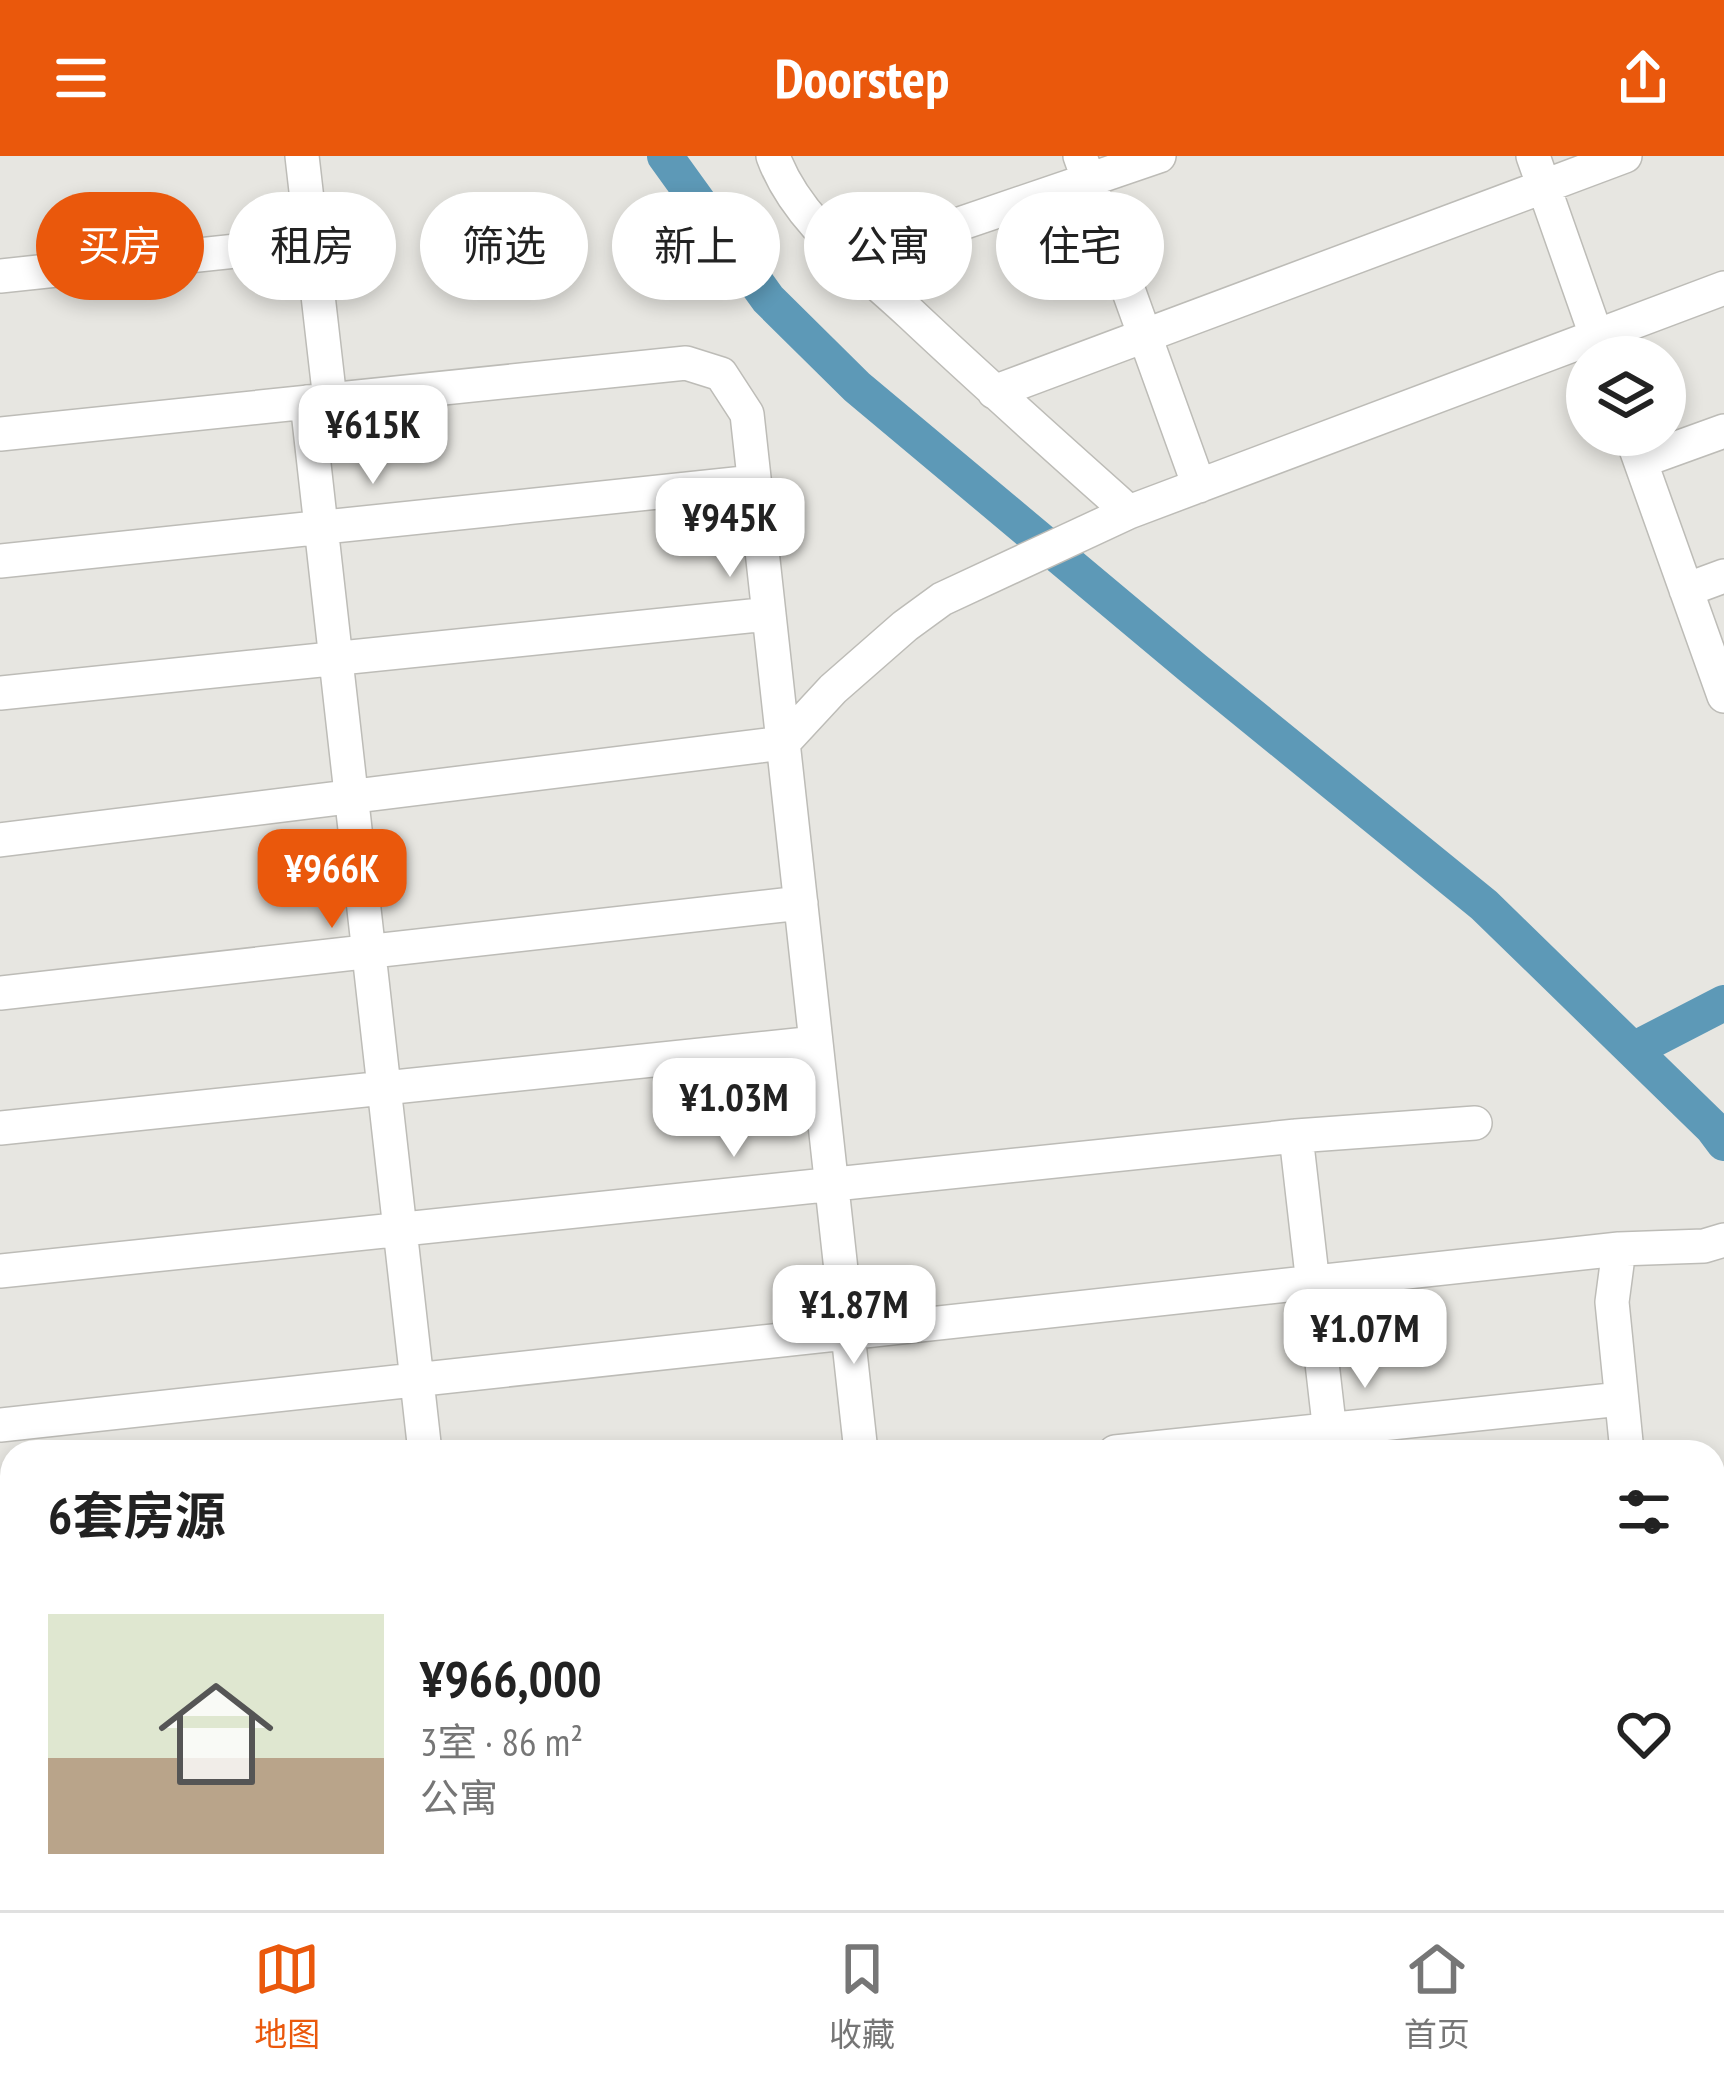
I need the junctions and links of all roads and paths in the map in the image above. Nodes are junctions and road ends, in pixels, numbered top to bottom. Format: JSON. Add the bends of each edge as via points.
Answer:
{"nodes":[{"id":1,"x":302,"y":156,"type":"edge"},
{"id":2,"x":773,"y":156,"type":"edge"},
{"id":3,"x":1159,"y":156,"type":"edge"},
{"id":4,"x":1625,"y":156,"type":"edge"},
{"id":5,"x":1084,"y":168,"type":"edge"},
{"id":6,"x":1538,"y":171,"type":"edge"},
{"id":7,"x":306,"y":192,"type":"edge"},
{"id":8,"x":972,"y":216,"type":"edge"},
{"id":9,"x":228,"y":252,"type":"edge"},
{"id":10,"x":0,"y":276,"type":"edge"},
{"id":11,"x":1724,"y":288,"type":"edge"},
{"id":12,"x":314,"y":300,"type":"edge"},
{"id":13,"x":1145,"y":335,"type":"junction"},
{"id":14,"x":1596,"y":336,"type":"edge"},
{"id":15,"x":1621,"y":336,"type":"edge"},
{"id":16,"x":1566,"y":358,"type":"edge"},
{"id":17,"x":994,"y":392,"type":"junction"},
{"id":18,"x":318,"y":401,"type":"junction"},
{"id":19,"x":1724,"y":431,"type":"edge"},
{"id":20,"x":0,"y":434,"type":"edge"},
{"id":21,"x":1686,"y":438,"type":"edge"},
{"id":22,"x":1639,"y":456,"type":"edge"},
{"id":23,"x":754,"y":482,"type":"junction"},
{"id":24,"x":1199,"y":486,"type":"junction"},
{"id":25,"x":1122,"y":517,"type":"junction"},
{"id":26,"x":322,"y":527,"type":"junction"},
{"id":27,"x":0,"y":561,"type":"edge"},
{"id":28,"x":1724,"y":576,"type":"edge"},
{"id":29,"x":1686,"y":590,"type":"junction"},
{"id":30,"x":769,"y":614,"type":"junction"},
{"id":31,"x":336,"y":658,"type":"junction"},
{"id":32,"x":0,"y":693,"type":"edge"},
{"id":33,"x":1724,"y":696,"type":"edge"},
{"id":34,"x":783,"y":743,"type":"junction"},
{"id":35,"x":352,"y":796,"type":"junction"},
{"id":36,"x":0,"y":840,"type":"edge"},
{"id":37,"x":801,"y":903,"type":"junction"},
{"id":38,"x":369,"y":951,"type":"junction"},
{"id":39,"x":0,"y":993,"type":"edge"},
{"id":40,"x":816,"y":1043,"type":"junction"},
{"id":41,"x":384,"y":1088,"type":"junction"},
{"id":42,"x":1474,"y":1123,"type":"dead end"},
{"id":43,"x":0,"y":1128,"type":"edge"},
{"id":44,"x":1296,"y":1136,"type":"junction"},
{"id":45,"x":832,"y":1184,"type":"junction"},
{"id":46,"x":400,"y":1229,"type":"junction"},
{"id":47,"x":1714,"y":1243,"type":"edge"},
{"id":48,"x":1618,"y":1249,"type":"junction"},
{"id":49,"x":0,"y":1271,"type":"edge"},
{"id":50,"x":1313,"y":1283,"type":"junction"},
{"id":51,"x":848,"y":1333,"type":"junction"},
{"id":52,"x":417,"y":1380,"type":"junction"},
{"id":53,"x":1622,"y":1399,"type":"junction"},
{"id":54,"x":0,"y":1425,"type":"edge"},
{"id":55,"x":424,"y":1440,"type":"edge"},
{"id":56,"x":860,"y":1440,"type":"edge"},
{"id":57,"x":1331,"y":1440,"type":"edge"},
{"id":58,"x":1338,"y":1440,"type":"edge"},
{"id":59,"x":1626,"y":1440,"type":"edge"}],
"edges":[{"from":1,"to":7,"type":"street"},
{"from":2,"to":17,"type":"street","via":[[811,221]]},
{"from":3,"to":5,"type":"street"},
{"from":4,"to":6,"type":"street"},
{"from":5,"to":8,"type":"street"},
{"from":5,"to":13,"type":"street"},
{"from":6,"to":13,"type":"street"},
{"from":6,"to":14,"type":"street"},
{"from":9,"to":10,"type":"street"},
{"from":11,"to":15,"type":"street"},
{"from":12,"to":18,"type":"street"},
{"from":13,"to":17,"type":"street"},
{"from":13,"to":24,"type":"street"},
{"from":16,"to":24,"type":"street"},
{"from":17,"to":25,"type":"street"},
{"from":18,"to":20,"type":"street"},
{"from":18,"to":23,"type":"street","via":[[686,363],[722,374],[747,414]]},
{"from":18,"to":26,"type":"street"},
{"from":19,"to":21,"type":"street"},
{"from":22,"to":29,"type":"street"},
{"from":23,"to":26,"type":"street"},
{"from":23,"to":30,"type":"street"},
{"from":24,"to":25,"type":"street"},
{"from":25,"to":34,"type":"street","via":[[942,599],[833,689]]},
{"from":26,"to":27,"type":"street"},
{"from":26,"to":31,"type":"street"},
{"from":28,"to":29,"type":"street"},
{"from":29,"to":33,"type":"street"},
{"from":30,"to":31,"type":"street"},
{"from":30,"to":34,"type":"street"},
{"from":31,"to":32,"type":"street"},
{"from":31,"to":35,"type":"street"},
{"from":34,"to":35,"type":"street"},
{"from":34,"to":37,"type":"street"},
{"from":35,"to":36,"type":"street"},
{"from":35,"to":38,"type":"street"},
{"from":37,"to":38,"type":"street"},
{"from":37,"to":40,"type":"street"},
{"from":38,"to":39,"type":"street"},
{"from":38,"to":41,"type":"street"},
{"from":40,"to":41,"type":"street"},
{"from":40,"to":45,"type":"street"},
{"from":41,"to":43,"type":"street"},
{"from":41,"to":46,"type":"street"},
{"from":42,"to":44,"type":"street"},
{"from":44,"to":45,"type":"street"},
{"from":44,"to":50,"type":"street"},
{"from":45,"to":46,"type":"street"},
{"from":45,"to":51,"type":"street"},
{"from":46,"to":49,"type":"street"},
{"from":46,"to":52,"type":"street"},
{"from":47,"to":48,"type":"street"},
{"from":48,"to":50,"type":"street"},
{"from":48,"to":53,"type":"street","via":[[1612,1302]]},
{"from":50,"to":51,"type":"street"},
{"from":50,"to":57,"type":"street"},
{"from":51,"to":52,"type":"street"},
{"from":51,"to":56,"type":"street"},
{"from":52,"to":54,"type":"street"},
{"from":52,"to":55,"type":"street"},
{"from":53,"to":58,"type":"street"},
{"from":53,"to":59,"type":"street"}]}
